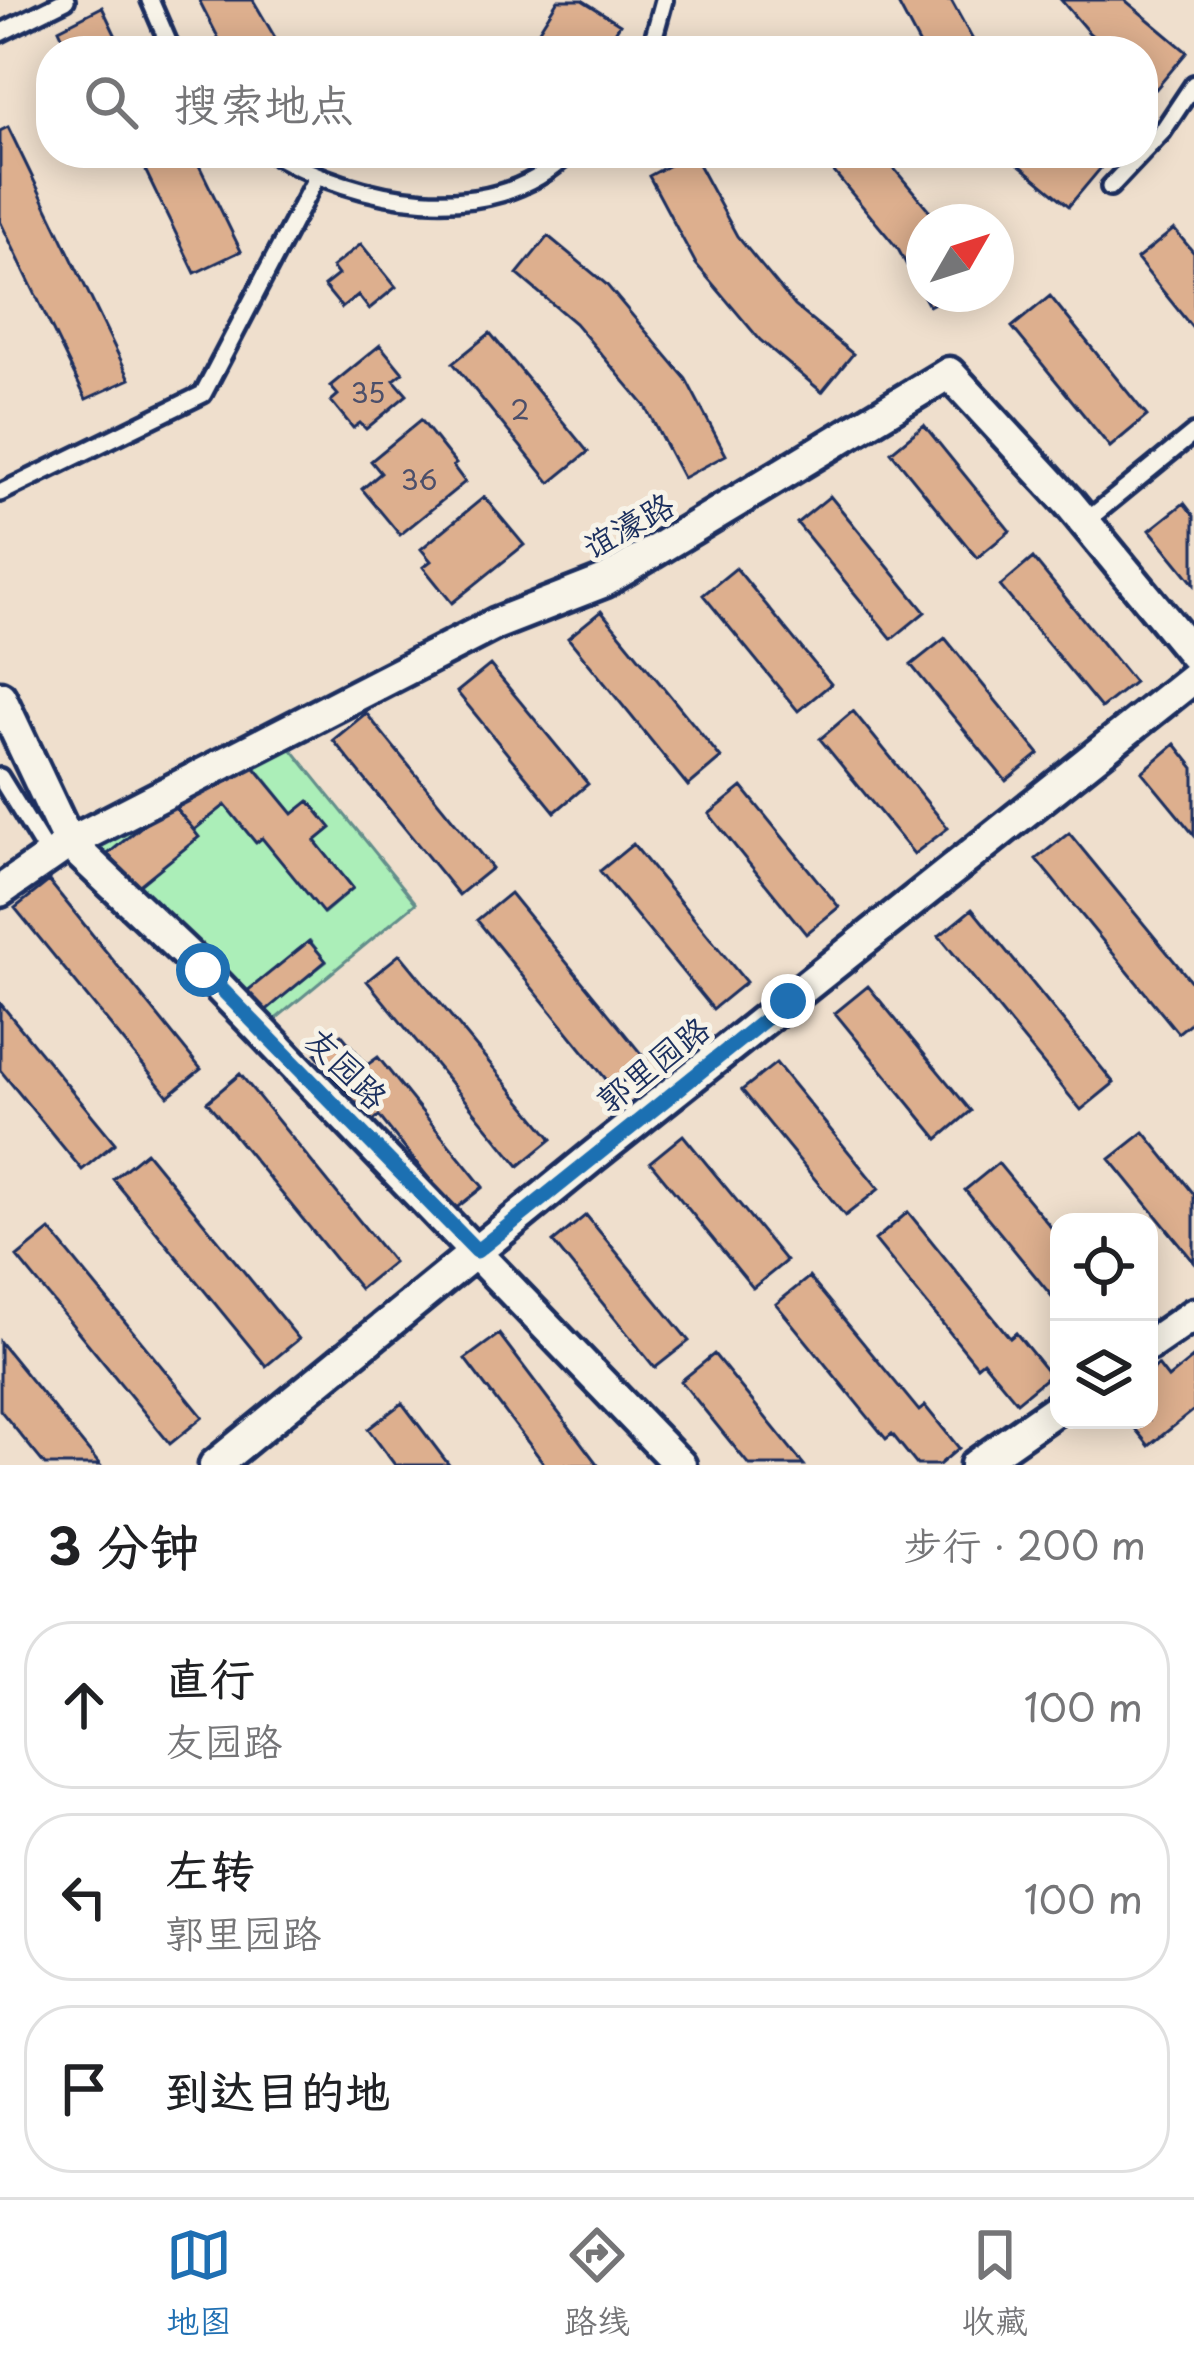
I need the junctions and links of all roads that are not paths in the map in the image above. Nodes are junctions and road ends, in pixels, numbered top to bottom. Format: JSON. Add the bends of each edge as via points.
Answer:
{"nodes":[{"id":1,"x":66,"y":0,"type":"edge"},
{"id":2,"x":150,"y":0,"type":"edge"},
{"id":3,"x":664,"y":0,"type":"edge"},
{"id":4,"x":0,"y":33,"type":"edge"},
{"id":5,"x":166,"y":36,"type":"edge"},
{"id":6,"x":656,"y":36,"type":"edge"},
{"id":7,"x":1194,"y":83,"type":"edge"},
{"id":8,"x":1158,"y":136,"type":"edge"},
{"id":9,"x":298,"y":168,"type":"edge"},
{"id":10,"x":554,"y":168,"type":"edge"},
{"id":11,"x":1128,"y":168,"type":"edge"},
{"id":12,"x":316,"y":178,"type":"junction"},
{"id":13,"x":1110,"y":187,"type":"dead end"},
{"id":14,"x":1194,"y":433,"type":"edge"},
{"id":15,"x":0,"y":493,"type":"edge"},
{"id":16,"x":1085,"y":522,"type":"junction"},
{"id":17,"x":1194,"y":655,"type":"edge"},
{"id":18,"x":1194,"y":677,"type":"edge"},
{"id":19,"x":0,"y":697,"type":"edge"},
{"id":20,"x":0,"y":777,"type":"edge"},
{"id":21,"x":58,"y":849,"type":"junction"},
{"id":22,"x":0,"y":891,"type":"edge"},
{"id":23,"x":477,"y":1251,"type":"junction"},
{"id":24,"x":1194,"y":1314,"type":"edge"},
{"id":25,"x":1158,"y":1339,"type":"edge"},
{"id":26,"x":1050,"y":1413,"type":"edge"},
{"id":27,"x":215,"y":1465,"type":"edge"},
{"id":28,"x":680,"y":1465,"type":"edge"},
{"id":29,"x":976,"y":1465,"type":"edge"}],
"edges":[{"from":1,"to":4,"type":"lane"},
{"from":2,"to":5,"type":"lane"},
{"from":3,"to":6,"type":"lane"},
{"from":7,"to":8,"type":"lane"},
{"from":9,"to":12,"type":"lane"},
{"from":10,"to":12,"type":"lane","via":[[483,200],[371,196]]},
{"from":11,"to":13,"type":"lane"},
{"from":12,"to":15,"type":"lane","via":[[203,394]]},
{"from":14,"to":16,"type":"lane"},
{"from":16,"to":17,"type":"street","name":"谊濠路"},
{"from":16,"to":21,"type":"street","name":"谊濠路","via":[[949,373],[605,581],[495,624]]},
{"from":18,"to":23,"type":"street","name":"郭里园路"},
{"from":19,"to":21,"type":"street","name":"友园路"},
{"from":20,"to":21,"type":"lane"},
{"from":21,"to":22,"type":"street","name":"谊濠路"},
{"from":21,"to":23,"type":"street","name":"友园路","via":[[203,970]]},
{"from":23,"to":27,"type":"street","name":"郭里园路"},
{"from":23,"to":28,"type":"street","name":"友园路"},
{"from":24,"to":25,"type":"street"},
{"from":26,"to":29,"type":"street"}]}
